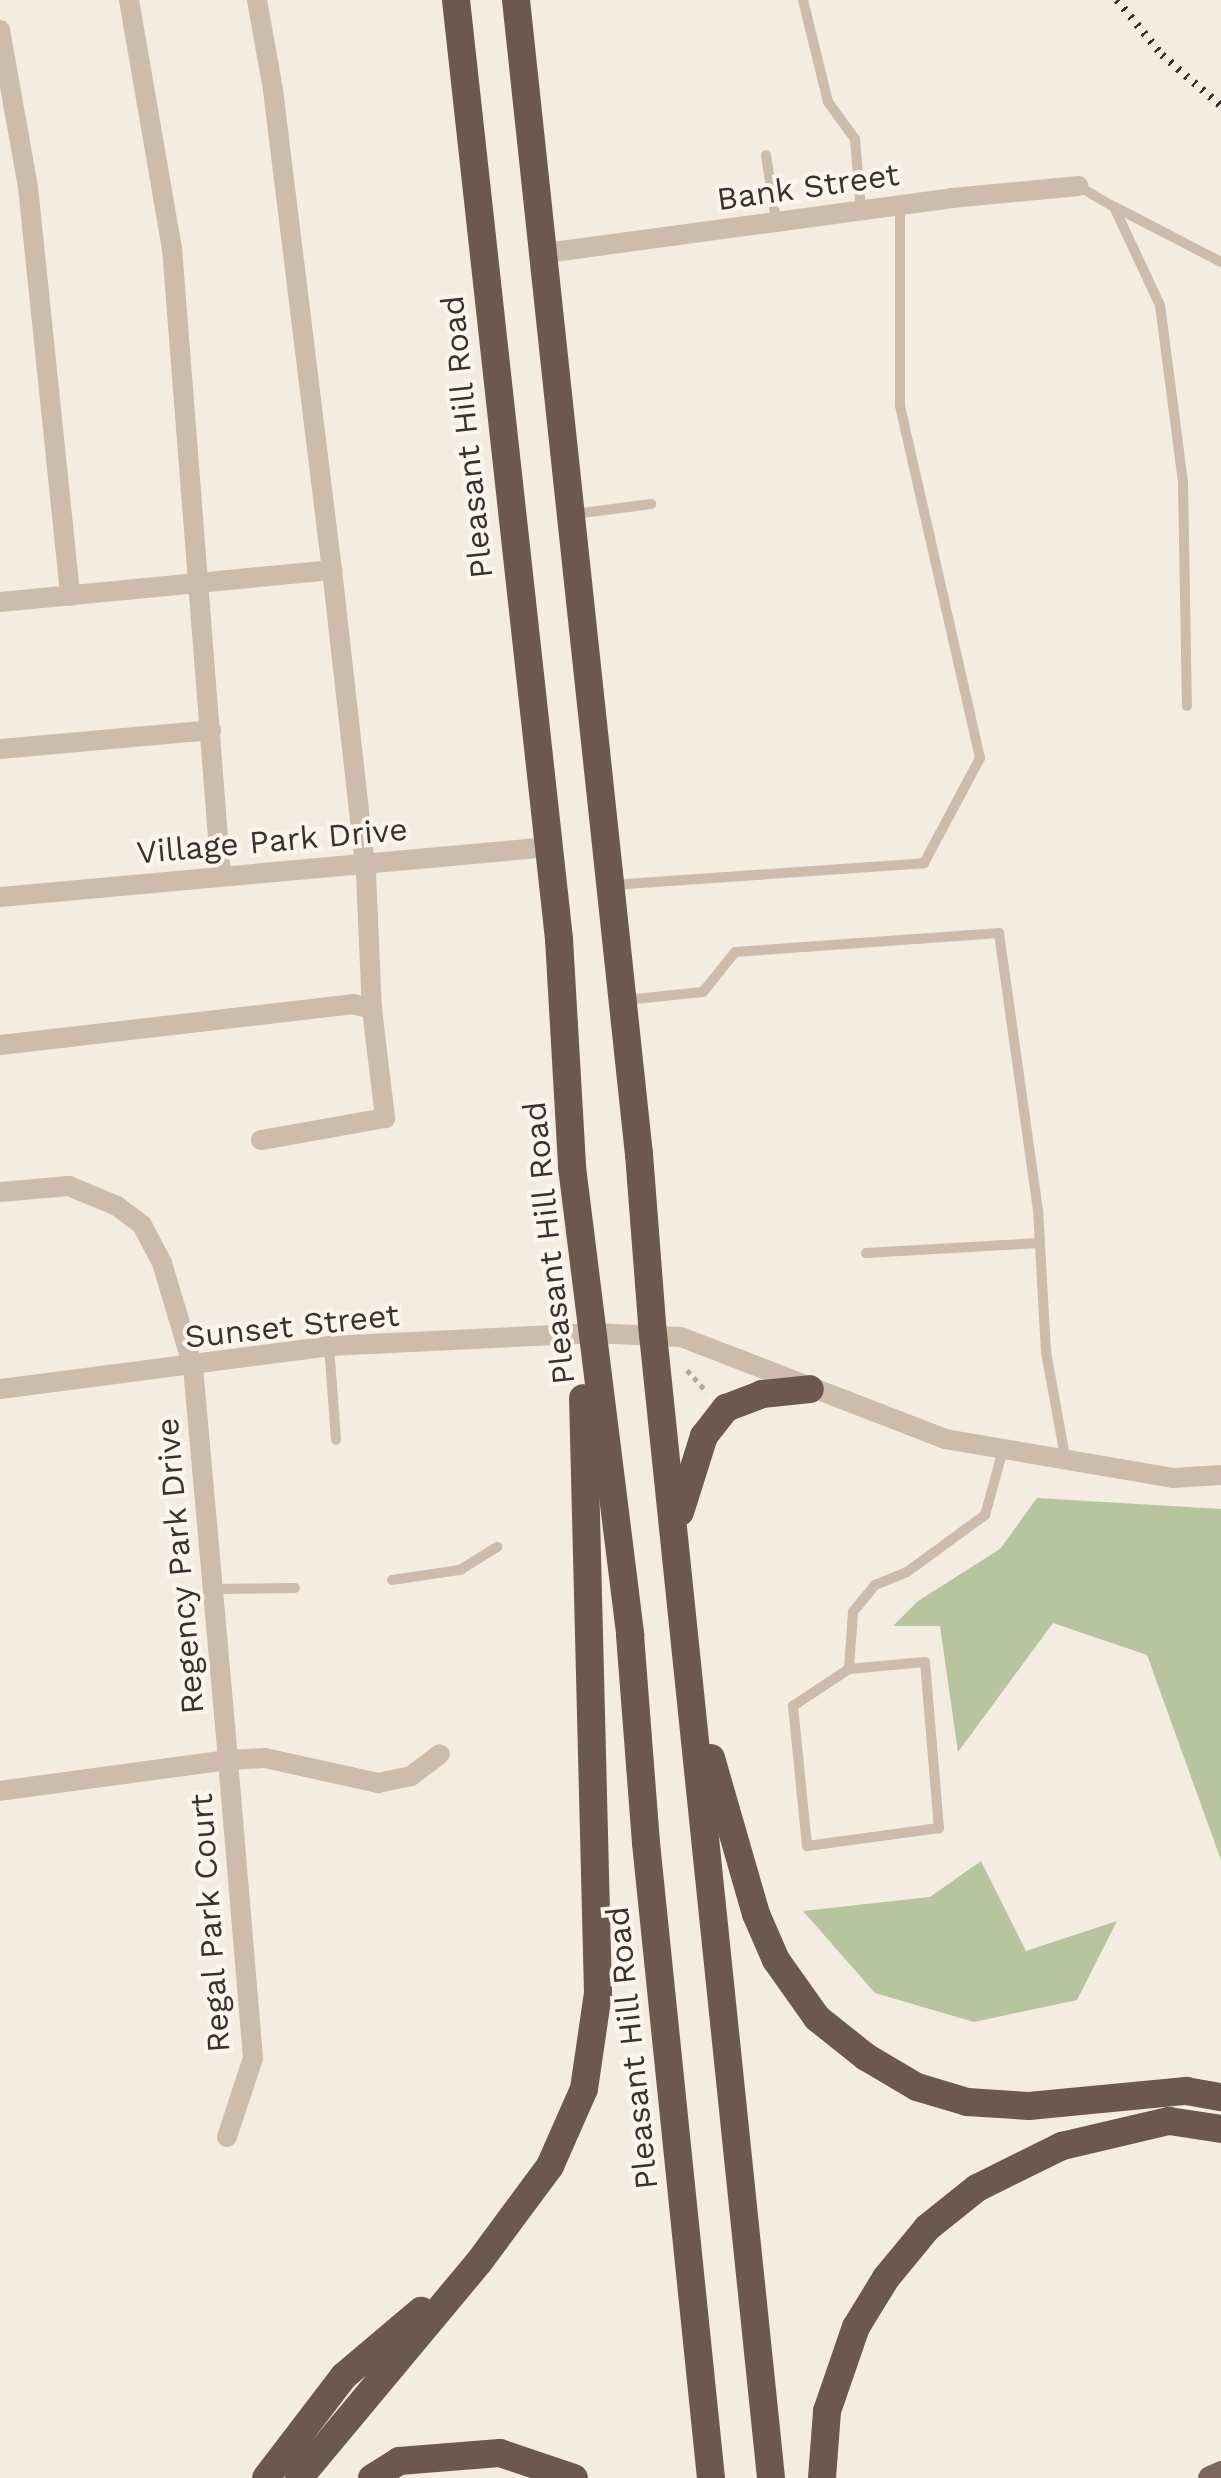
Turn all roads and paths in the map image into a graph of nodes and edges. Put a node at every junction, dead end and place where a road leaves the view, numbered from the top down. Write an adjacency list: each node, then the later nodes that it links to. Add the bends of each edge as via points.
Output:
1 (129, 0): 18 (street, via 172,248)
2 (258, 0): 17 (street)
3 (456, 0): 24 (highway, Pleasant Hill Road)
4 (516, 0): 13 (highway)
5 (803, 0): 11 (lane, via 828,102 855,138)
6 (0, 30): 19 (street, via 28,187)
7 (766, 155): 12 (lane)
8 (1078, 186): 9 (street, Bank Street); 10 (lane)
9 (900, 204): 11 (street, Bank Street); 27 (lane, via 900,406 980,758 924,864)
10 (1114, 206): 14 (lane); 21 (lane, via 1160,306 1183,481)
11 (861, 210): 12 (street, Bank Street)
12 (776, 221): 13 (street, Bank Street)
13 (546, 253): 16 (highway)
14 (1221, 262)
15 (651, 504): 16 (lane)
16 (573, 514): 27 (highway)
17 (332, 570): 18 (street); 25 (street)
18 (202, 585): 19 (street); 22 (street)
19 (70, 596): 20 (street)
20 (0, 602)
21 (1188, 706)
22 (212, 730): 23 (street); 26 (street)
23 (0, 749)
24 (549, 847): 25 (street, Village Park Drive); 36 (highway, Pleasant Hill Road, via 572,1167)
25 (364, 864): 26 (street, Village Park Drive); 30 (street)
26 (222, 876): 28 (street, Village Park Drive)
27 (611, 886): 29 (highway)
28 (0, 897)
29 (623, 1000): 34 (lane, via 703,992 735,952 999,933); 37 (highway)
30 (372, 1009): 31 (street, via 353,1004); 32 (street, via 385,1118)
31 (0, 1045)
32 (261, 1140)
33 (0, 1192): 39 (street, Regency Park Drive, via 69,1186 142,1225 162,1263)
34 (1040, 1243): 35 (lane); 44 (lane, via 1046,1352)
35 (866, 1253)
36 (592, 1333): 37 (street, Sunset Street); 38 (street, Sunset Street); 61 (highway, via 582,1381 598,1993 584,2089 550,2166); 67 (highway, Pleasant Hill Road, via 630,1635)
37 (653, 1337): 41 (street, Sunset Street, via 681,1338); 46 (highway)
38 (328, 1346): 39 (street, Sunset Street); 42 (lane)
39 (193, 1367): 40 (street, Sunset Street); 50 (street, Regency Park Drive)
40 (0, 1388)
41 (810, 1389): 43 (street, Sunset Street, via 945,1439); 46 (highway, via 762,1394 726,1408 704,1436 684,1486)
42 (336, 1440)
43 (1004, 1450): 44 (street, Sunset Street); 51 (lane, via 985,1515 907,1572 876,1585 853,1612)
44 (1066, 1462): 45 (street, Sunset Street, via 1173,1478)
45 (1221, 1475)
46 (675, 1538): 52 (highway)
47 (497, 1547): 48 (lane, via 460,1570)
48 (392, 1580)
49 (295, 1588): 50 (lane)
50 (212, 1589): 54 (street, Regency Park Drive)
51 (849, 1668): 51 (lane, via 793,1706 807,1846 939,1828 925,1662)
52 (692, 1693): 56 (highway, via 756,1914 776,1960 816,2018 866,2057 917,2086 967,2102 1029,2106 1186,2091); 68 (highway)
53 (440, 1754): 54 (street, Regency Park Drive, via 411,1776 378,1782 265,1758)
54 (228, 1760): 55 (street, Regency Park Drive); 58 (street, Regal Park Court, via 253,2058)
55 (0, 1792)
56 (1221, 2097)
57 (1221, 2129): 59 (highway, via 1169,2122)
58 (226, 2137)
59 (1062, 2146): 60 (highway, via 1180,2140); 69 (highway, via 977,2188 928,2228 886,2278 856,2327 826,2411)
60 (1221, 2146)
61 (479, 2262): 63 (highway, via 344,2376); 64 (highway)
62 (1221, 2473): 70 (main road)
63 (266, 2478)
64 (299, 2478)
65 (372, 2478): 66 (highway, via 399,2461 500,2453)
66 (574, 2478)
67 (711, 2478)
68 (771, 2478)
69 (822, 2478)
70 (1210, 2478)

